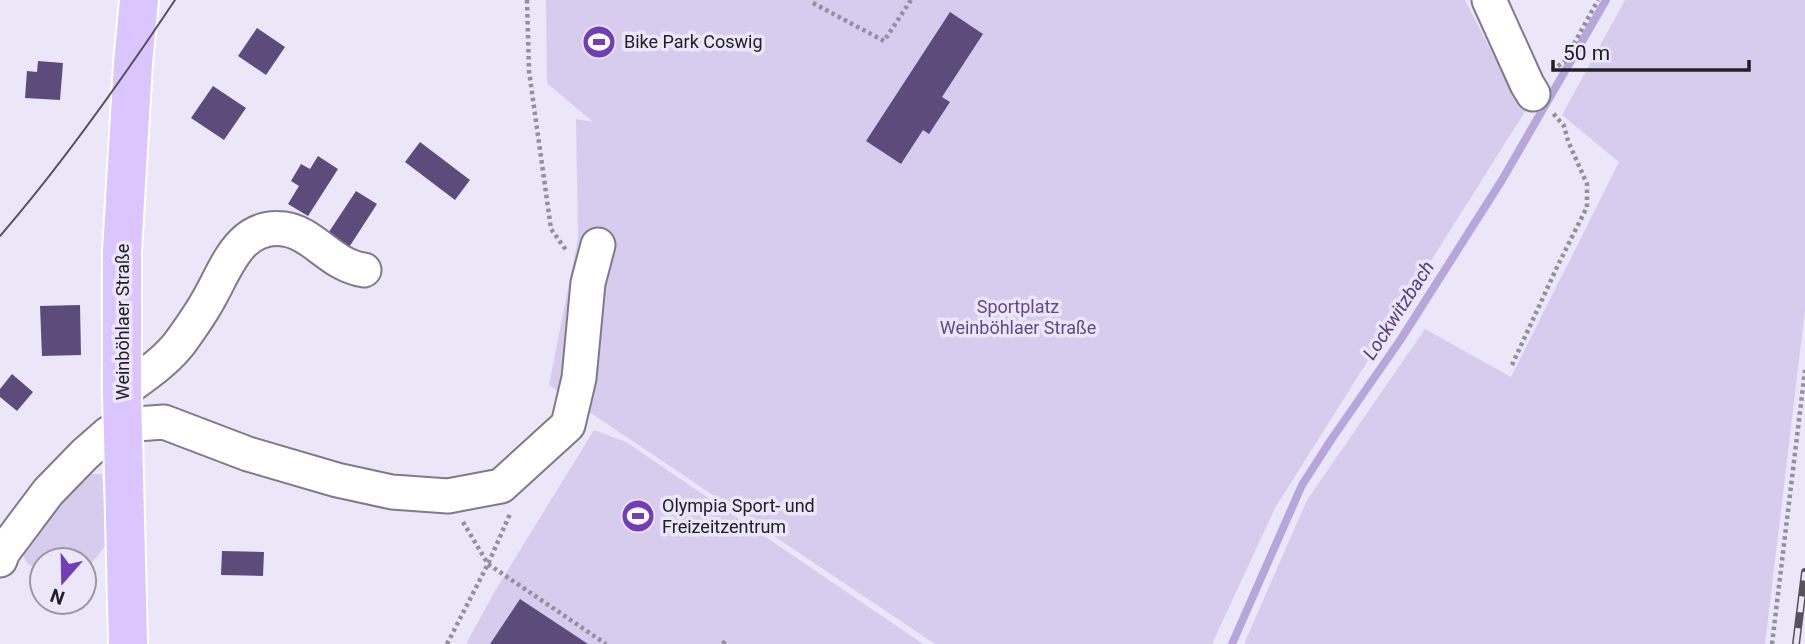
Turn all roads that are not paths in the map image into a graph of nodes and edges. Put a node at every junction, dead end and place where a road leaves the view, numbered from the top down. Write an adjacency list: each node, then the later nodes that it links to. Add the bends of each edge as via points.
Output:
1 (139, 0): 6 (main road, Weinböhlaer Straße, via 122,252)
2 (1489, 0): 3 (street)
3 (1530, 89)
4 (598, 245): 6 (street, via 588,283 579,378 568,425 501,486 448,496 393,492 248,454)
5 (364, 270): 6 (street, via 339,262 295,232 283,229 246,238 179,343)
6 (122, 409): 7 (street, via 101,440 48,492); 9 (main road, Weinböhlaer Straße)
7 (10, 521): 8 (street)
8 (0, 560)
9 (128, 644)

